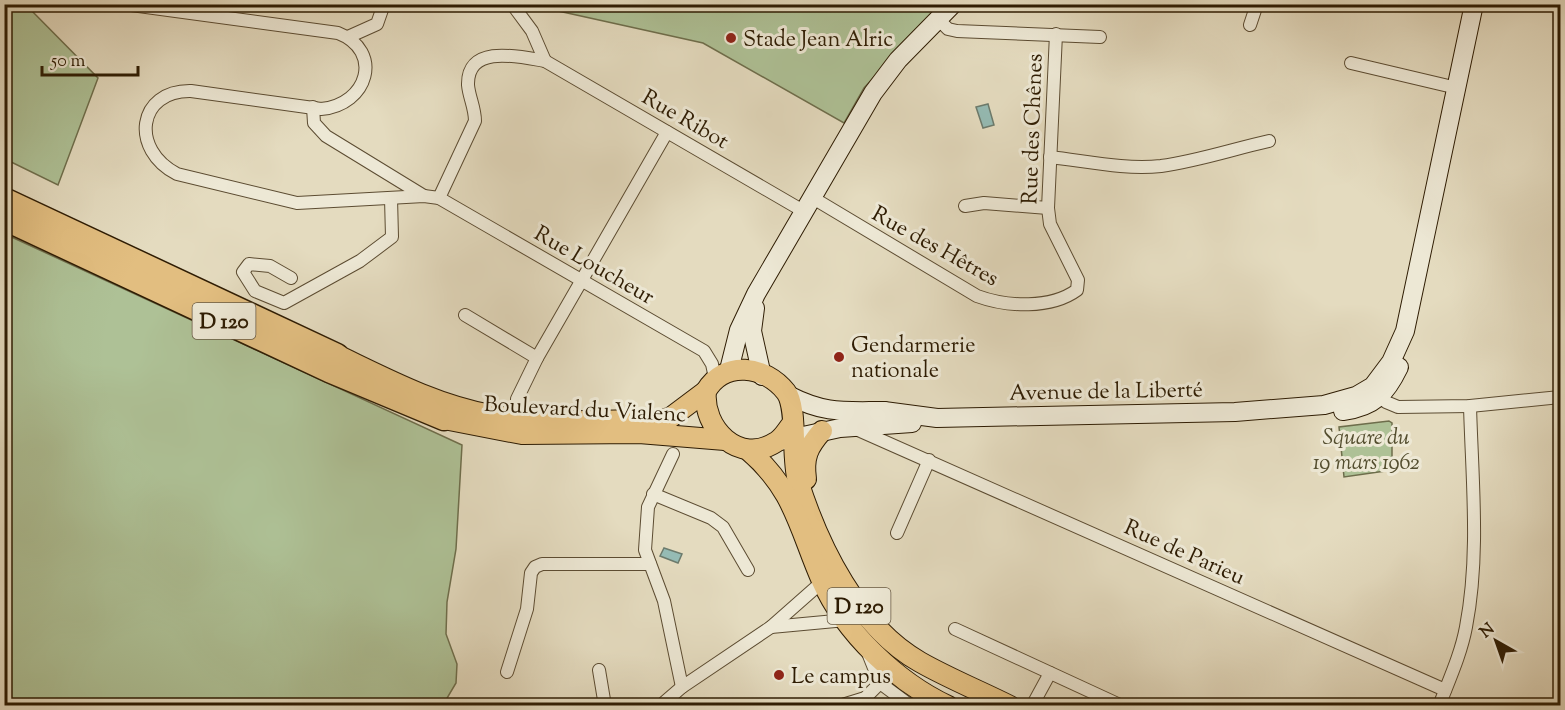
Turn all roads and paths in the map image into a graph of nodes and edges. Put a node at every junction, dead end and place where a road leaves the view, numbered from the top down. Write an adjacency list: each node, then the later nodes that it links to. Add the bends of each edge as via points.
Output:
1 (124, 4): 10 (street)
2 (384, 4): 10 (street, via 376,24)
3 (512, 4): 12 (street, via 532,31)
4 (953, 4): 7 (street)
5 (1257, 4): 8 (street)
6 (1474, 4): 14 (street)
7 (939, 20): 9 (street, via 957,32); 23 (street, via 885,75)
8 (1250, 25)
9 (1056, 34): 11 (street); 18 (street, Rue des Chênes)
10 (348, 37): 15 (street, via 363,57 365,68 360,88 345,104 327,109)
11 (1100, 37)
12 (545, 61): 16 (street, Rue Ribot); 21 (street, via 497,54 487,56 472,69 468,86 475,122)
13 (1351, 63): 14 (street)
14 (1457, 88): 36 (street, via 1405,331)
15 (314, 107): 19 (street, via 314,123 326,136); 20 (street, via 181,91 153,107 146,140 157,161 177,174 280,200 315,203)
16 (668, 132): 23 (street, Rue Ribot); 28 (street)
17 (1269, 141): 18 (street, via 1160,166)
18 (1050, 157): 25 (street, Rue des Chênes)
19 (424, 196): 20 (street); 21 (street)
20 (391, 198): 27 (street, via 392,237 360,261 293,299 284,303 255,291 243,272 249,264 270,266)
21 (439, 198): 28 (street, Rue Loucheur)
22 (4, 199): 32 (highway, D 120)
23 (809, 205): 29 (street, Rue des Hêtres, via 996,303 1066,298); 30 (street)
24 (965, 206): 25 (street, via 984,203)
25 (1048, 208): 29 (street, Rue des Chênes, via 1050,224 1078,280)
26 (4, 219): 45 (highway, D 120, via 329,371)
27 (291, 278)
28 (583, 281): 33 (street); 35 (street, Rue Loucheur, via 704,351)
29 (1077, 290)
30 (756, 294): 34 (street, via 752,331); 35 (street)
31 (465, 315): 33 (street)
32 (337, 355): 43 (main road, D 120, via 434,400)
33 (537, 358): 43 (street, via 517,399)
34 (762, 376): 35 (main road, via 748,369); 37 (main road)
35 (717, 380): 43 (main road, D 120, via 670,418); 49 (main road, via 705,401 710,423)
36 (1377, 391): 40 (street, Avenue de la Liberté); 41 (street, Avenue de la Liberté, via 1342,401); 42 (street, Avenue de la Liberté, via 1355,410)
37 (788, 395): 44 (street, Avenue de la Liberté, via 830,411); 48 (main road, via 792,413)
38 (1560, 397): 39 (street, Avenue de la Liberté)
39 (1470, 406): 40 (street, Avenue de la Liberté); 69 (street, via 1474,504 1469,607)
40 (1398, 407): 42 (street, Avenue de la Liberté)
41 (1275, 410): 42 (street, Avenue de la Liberté, via 1293,414); 44 (street, Avenue de la Liberté, via 937,418 928,422)
42 (1337, 412)
43 (519, 418)
44 (889, 418): 46 (street, Avenue de la Liberté); 51 (street)
45 (444, 419): 49 (main road, Boulevard du Vialenc / D 120, via 522,434 639,433)
46 (850, 426): 47 (street, Avenue de la Liberté); 51 (street, Rue de Parieu)
47 (822, 430): 48 (street, Avenue de la Liberté); 55 (main road, via 804,460)
48 (787, 435): 50 (main road); 55 (main road, D 120)
49 (725, 440): 50 (main road)
50 (748, 450): 59 (main road, D 120, via 778,479 804,532)
51 (908, 450): 53 (street, Rue de Parieu)
52 (673, 453): 54 (street)
53 (929, 460): 56 (street); 69 (street, Rue de Parieu)
54 (653, 494): 57 (street, via 645,527 645,550); 58 (street, via 711,518 723,527)
55 (809, 508): 75 (main road, D 120, via 848,593 879,631 919,662)
56 (897, 533)
57 (650, 564): 65 (street, via 535,567); 68 (street, via 664,601)
58 (748, 570)
59 (822, 582): 60 (main road, D 120); 61 (street)
60 (846, 620): 61 (street); 63 (main road, D 120)
61 (771, 627): 68 (street)
62 (955, 629): 66 (street)
63 (863, 641): 67 (street); 74 (main road, D 120, via 904,678)
64 (599, 670): 70 (street)
65 (507, 672)
66 (1050, 673): 76 (street); 77 (street)
67 (880, 683): 72 (street, via 865,698); 73 (street)
68 (682, 687): 71 (street)
69 (1445, 690): 78 (street)
70 (605, 705)
71 (660, 705)
72 (839, 705)
73 (911, 705)
74 (948, 705)
75 (1010, 705)
76 (1032, 705)
77 (1122, 705)
78 (1439, 705)

